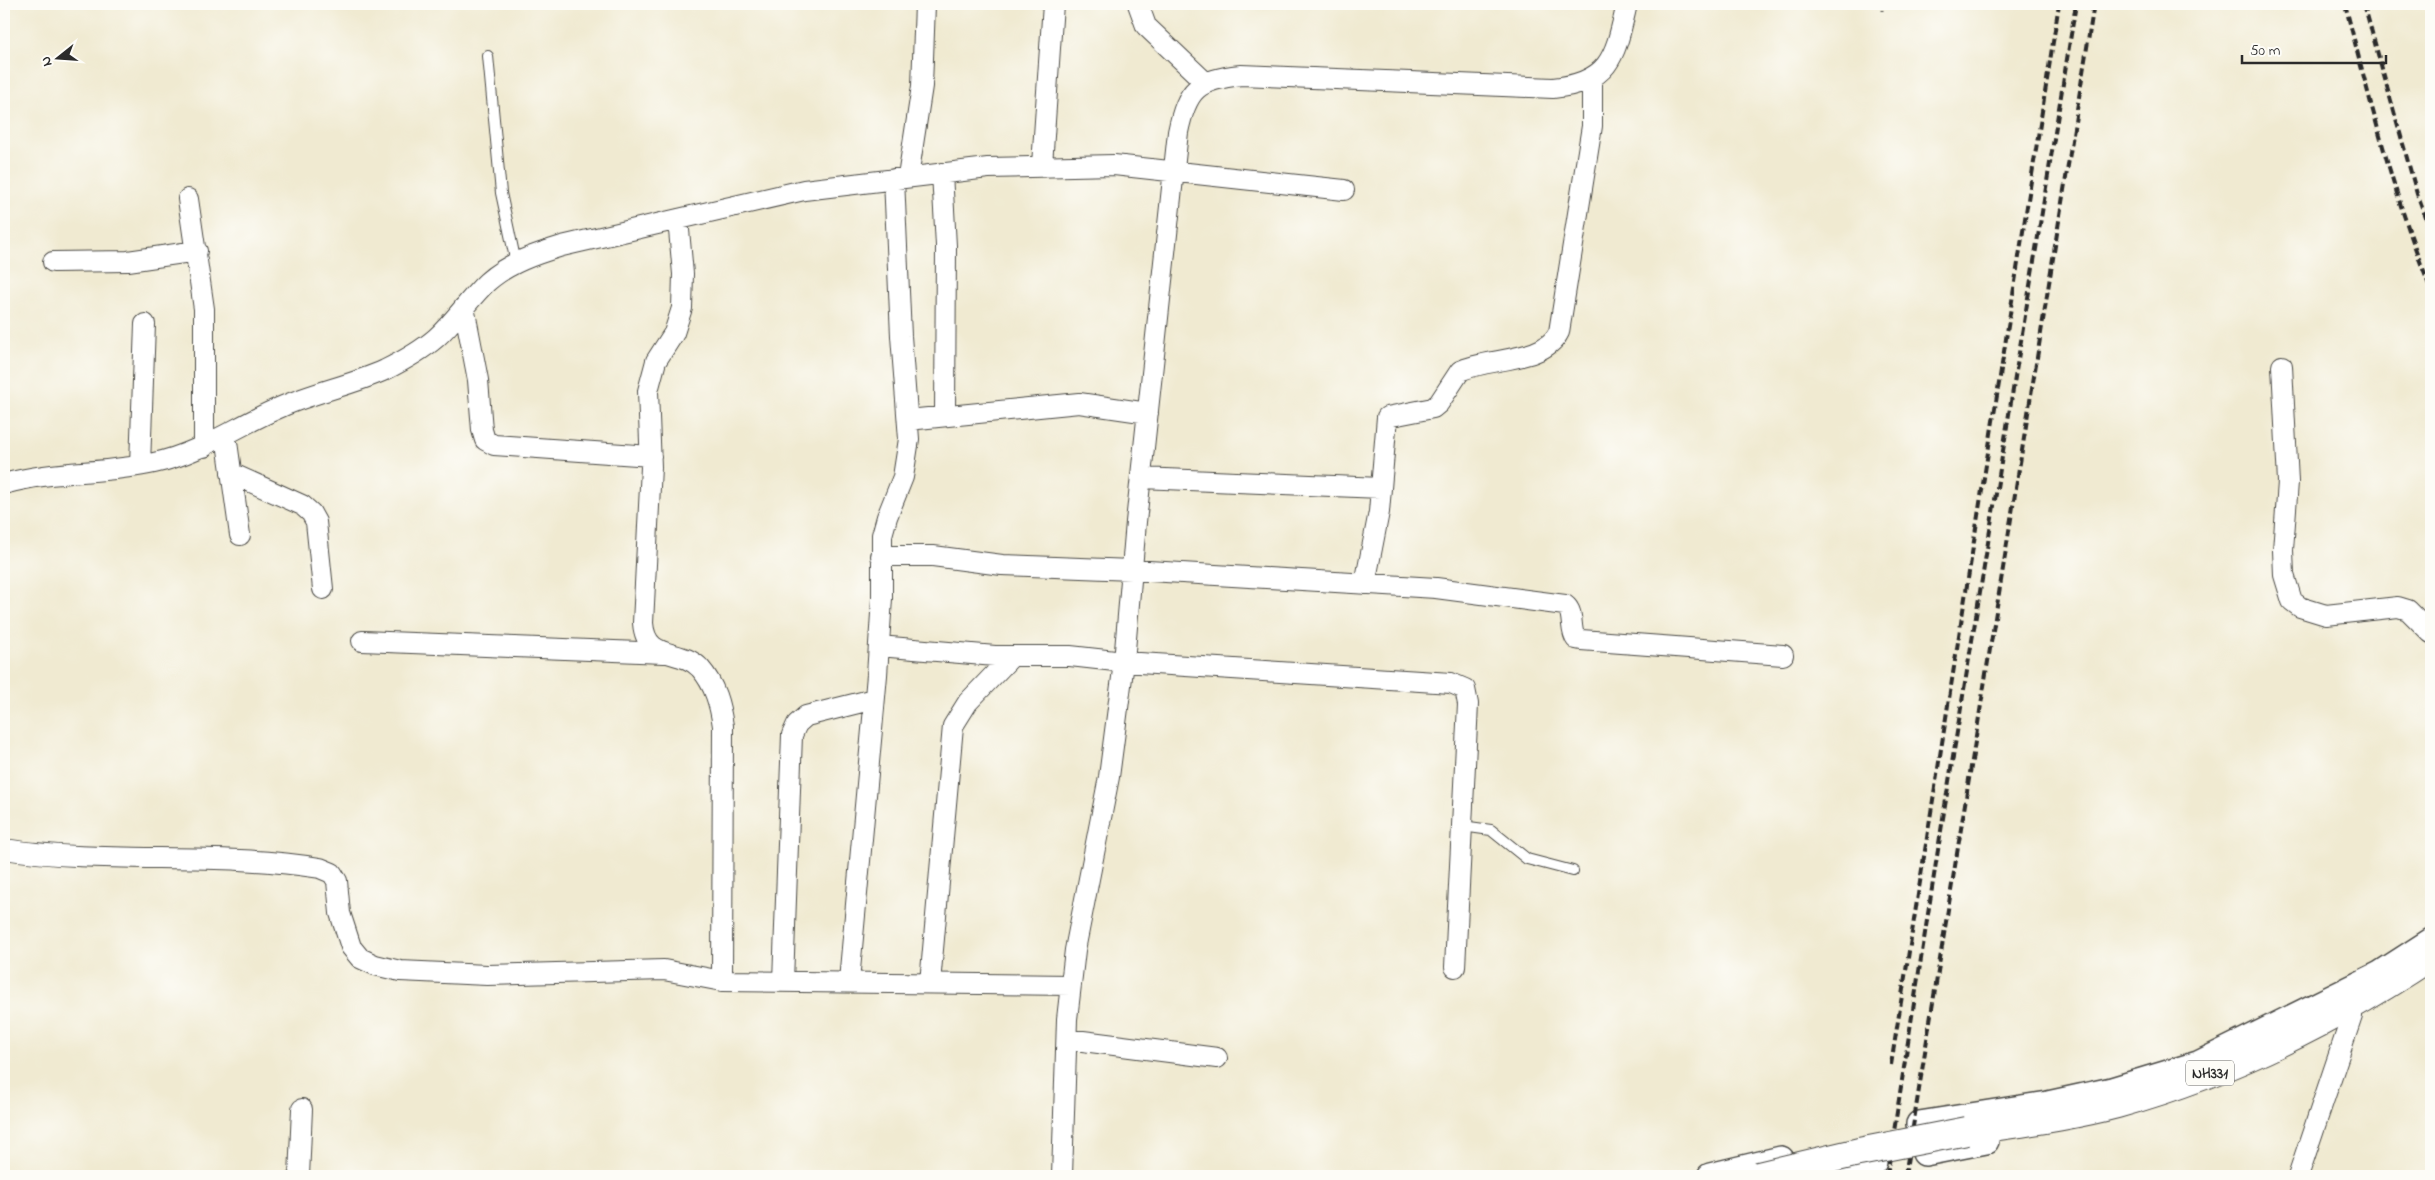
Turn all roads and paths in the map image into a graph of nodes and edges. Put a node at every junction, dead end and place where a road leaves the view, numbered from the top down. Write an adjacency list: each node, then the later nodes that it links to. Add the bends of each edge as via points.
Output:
1 (926, 4): 13 (street, via 922,86)
2 (1053, 4): 10 (street)
3 (1138, 4): 9 (street, via 1146,26)
4 (1627, 4): 8 (street, via 1609,63)
5 (1882, 4): 6 (path)
6 (1882, 11)
7 (488, 56): 19 (lane, via 501,192)
8 (1592, 79): 9 (street, via 1575,86 1553,88 1241,75); 33 (street, via 1592,126 1562,322 1555,340 1536,352 1464,369 1456,375 1433,408 1387,418)
9 (1205, 82): 11 (street, via 1188,97 1183,109)
10 (1042, 165): 11 (street, via 1114,165); 12 (street)
11 (1175, 172): 14 (street); 23 (street)
12 (942, 173): 13 (street); 24 (street, via 946,246)
13 (901, 178): 16 (street, via 804,190); 25 (street, via 900,336)
14 (1344, 190)
15 (188, 199): 17 (street)
16 (678, 219): 19 (street, via 562,246); 28 (street, via 683,274 682,308 674,333 650,377)
17 (197, 252): 18 (street, via 128,261); 27 (street, via 204,309)
18 (54, 262)
19 (516, 263): 20 (street, via 487,282)
20 (464, 307): 26 (street, via 437,337 403,361 358,381 283,406); 28 (street, via 485,440 494,445)
21 (145, 324): 29 (street)
22 (2282, 366): 39 (street, via 2288,482 2284,575 2292,601 2300,607 2326,615 2398,607 2408,610)
23 (1148, 413): 24 (street, via 1079,403 1013,411); 31 (street)
24 (945, 414): 25 (street)
25 (908, 420): 35 (street, via 907,458 882,535)
26 (226, 435): 27 (street); 30 (street)
27 (204, 446): 29 (street, via 181,456)
28 (651, 456): 42 (street, via 642,604 644,635 650,645)
29 (140, 465): 32 (street)
30 (231, 473): 34 (street); 38 (street, via 302,505 311,513 316,522)
31 (1141, 478): 33 (street); 36 (street)
32 (4, 484)
33 (1381, 488): 37 (street)
34 (240, 535)
35 (881, 556): 36 (street, via 933,556 1002,565); 41 (street)
36 (1132, 570): 37 (street); 45 (street)
37 (1365, 584): 43 (street, via 1436,588 1565,605 1570,610 1573,634 1581,640)
38 (323, 589)
39 (2431, 633)
40 (362, 641): 42 (street)
41 (879, 646): 44 (street); 46 (street)
42 (666, 653): 54 (street, via 699,668 715,690 723,726)
43 (1783, 655)
44 (1011, 657): 45 (street, via 1070,656); 57 (street, via 968,702 953,726)
45 (1124, 662): 47 (street, via 1461,686 1466,690 1468,704); 58 (street, via 1109,777)
46 (874, 699): 55 (street, via 806,716 792,735); 56 (street)
47 (1462, 826): 49 (lane, via 1491,830 1527,859); 52 (street)
48 (4, 849): 54 (street, via 62,857 200,858 320,868 332,873 337,881 340,914 351,947 360,958 400,971 487,975 664,970)
49 (1573, 872)
50 (2431, 940): 63 (street, via 2380,974 2198,1064 2112,1090 2048,1104 1919,1124)
51 (2431, 956): 68 (highway, NH331, bridge, via 2302,1032 2202,1077 2116,1104 1859,1152)
52 (1455, 967)
53 (2431, 968): 59 (street)
54 (722, 981): 55 (street)
55 (783, 981): 56 (street)
56 (849, 981): 57 (street)
57 (930, 983): 58 (street)
58 (1071, 985): 60 (street)
59 (2352, 1016): 63 (street, via 2305,1042 2206,1087 2119,1112); 70 (street)
60 (1067, 1038): 61 (street); 66 (street)
61 (1217, 1058)
62 (302, 1109): 65 (street)
63 (1925, 1153): 64 (street)
64 (1883, 1160): 67 (street, via 1880,1137); 69 (street)
65 (299, 1176)
66 (1062, 1176)
67 (1710, 1176)
68 (1758, 1176)
69 (1821, 1176)
70 (2298, 1176)

